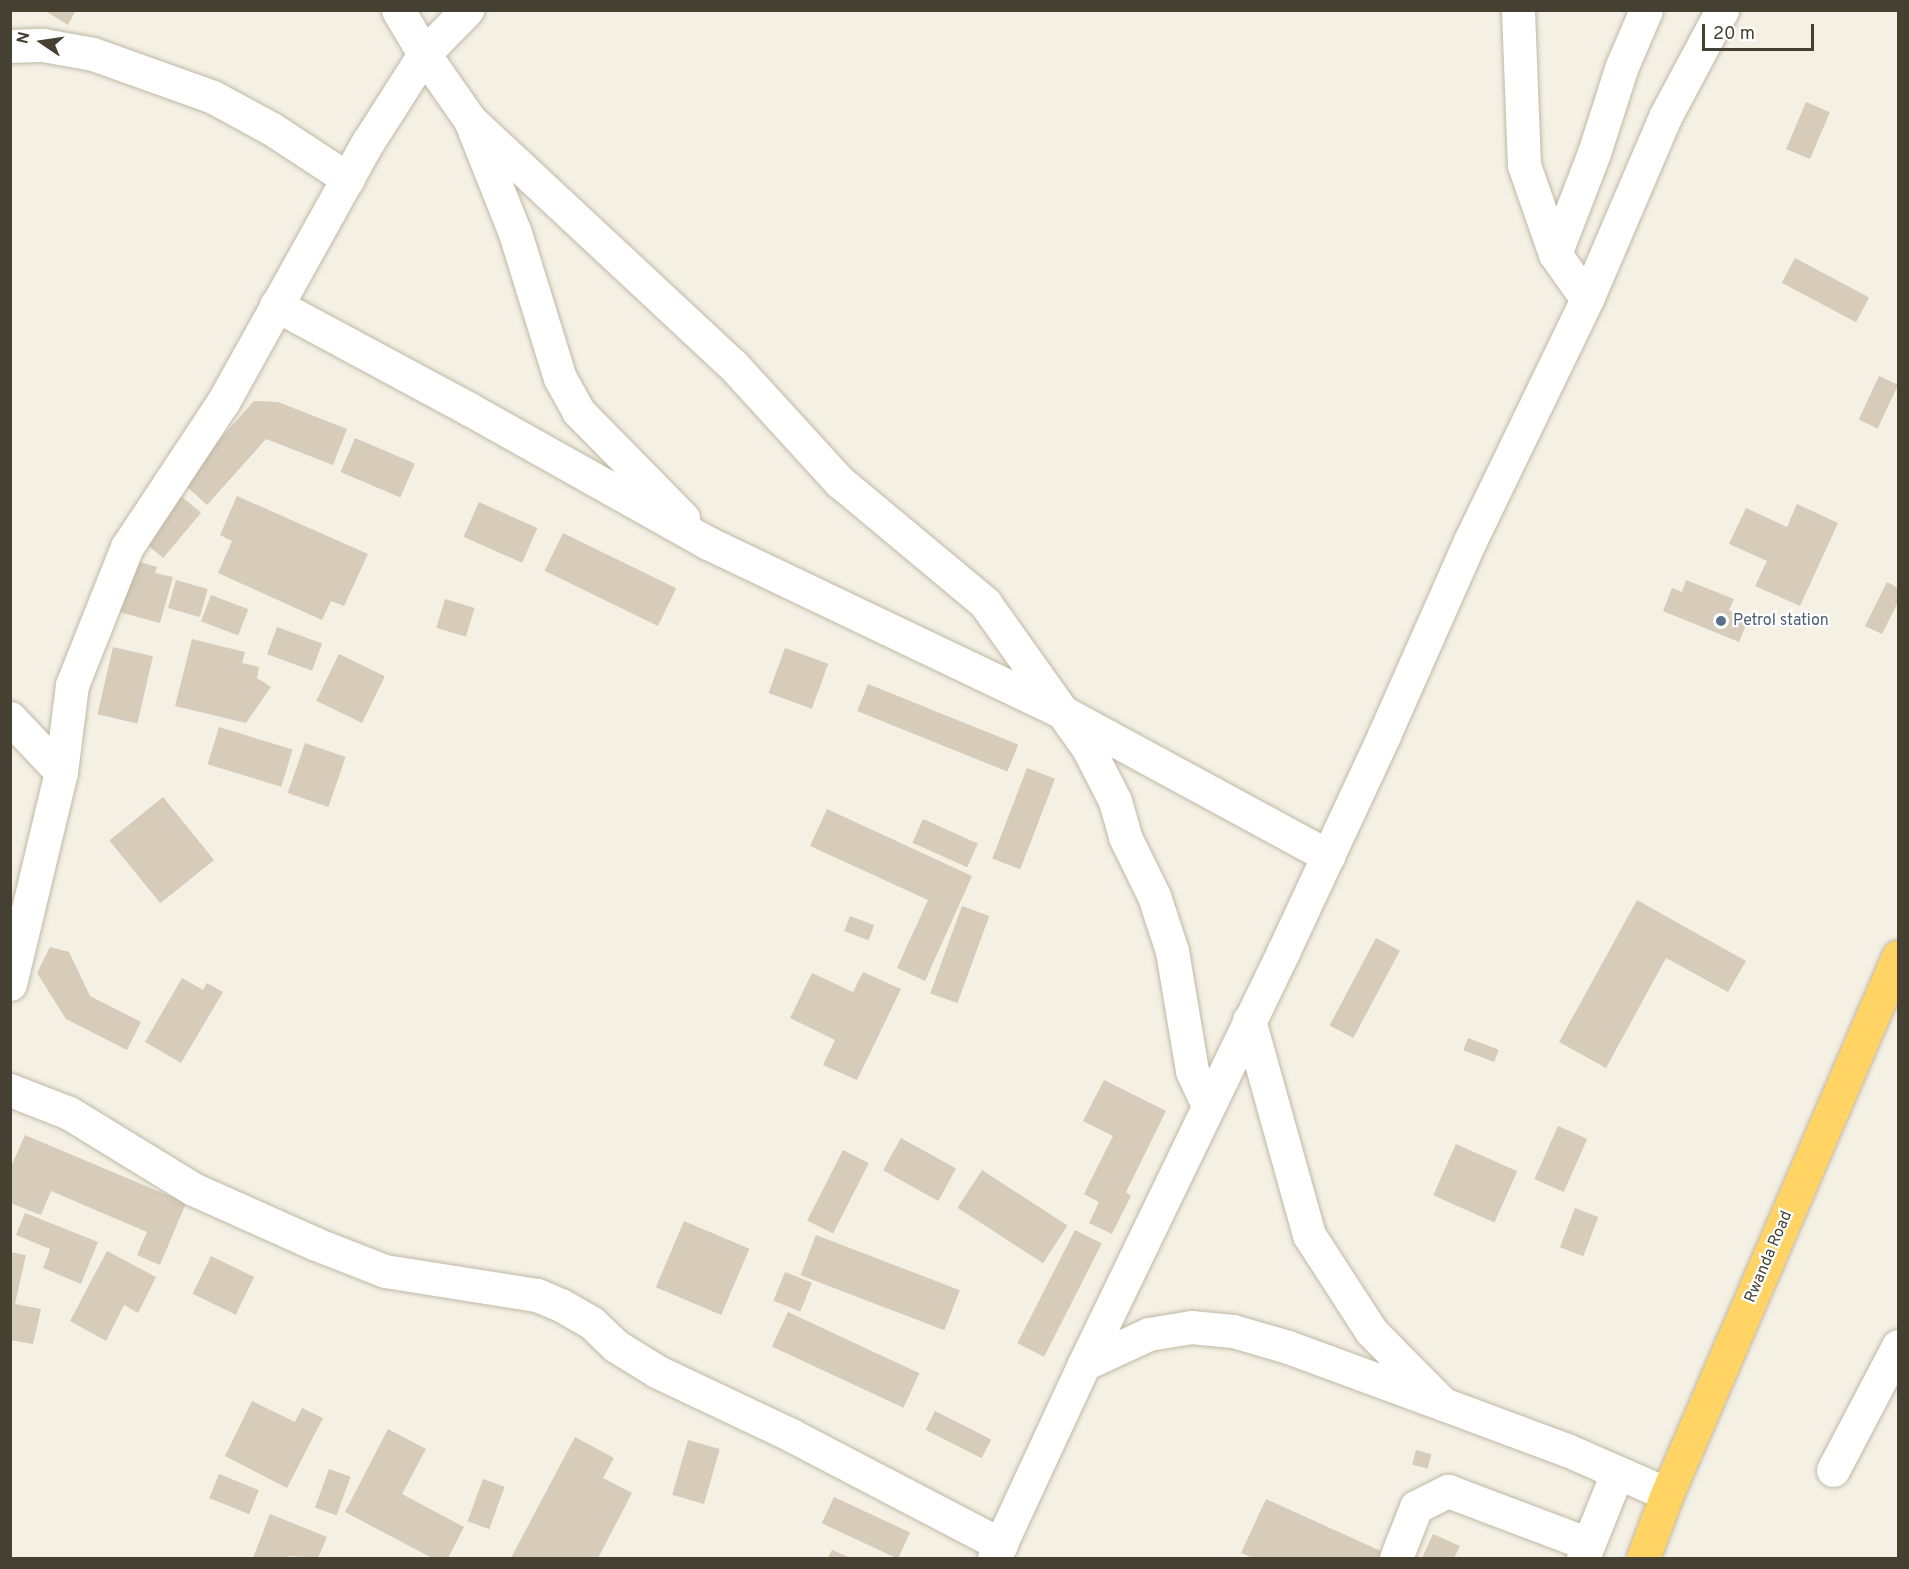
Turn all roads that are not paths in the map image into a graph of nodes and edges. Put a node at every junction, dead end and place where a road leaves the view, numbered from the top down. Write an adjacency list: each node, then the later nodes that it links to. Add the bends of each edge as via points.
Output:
1 (398, 10): 7 (street)
2 (467, 10): 7 (street)
3 (1518, 10): 10 (street, via 1524,165)
4 (1646, 10): 10 (street, via 1622,66)
5 (1722, 10): 11 (street, via 1666,115)
6 (10, 46): 9 (street, via 44,45 93,54 213,97 273,129)
7 (424, 54): 8 (street); 9 (street)
8 (470, 120): 13 (street, via 514,233 546,341 578,411); 14 (street, via 733,365 840,482 985,603)
9 (348, 179): 12 (street)
10 (1556, 254): 11 (street)
11 (1587, 298): 17 (street, via 1470,541)
12 (276, 305): 13 (street); 16 (street, via 223,402 127,547 72,685)
13 (708, 543): 14 (street)
14 (1063, 712): 17 (street); 22 (street, via 1088,748 1115,801 1125,837 1154,896 1172,951 1192,1071)
15 (10, 718): 16 (street)
16 (61, 772): 19 (street)
17 (1328, 856): 20 (street)
18 (1899, 957): 28 (highway, Rwanda Road)
19 (10, 984)
20 (1249, 1020): 22 (street); 25 (street, via 1309,1235 1371,1331)
21 (10, 1090): 30 (street, via 69,1113 193,1189 385,1271 537,1295 561,1305 658,1372 791,1435)
22 (1208, 1105): 24 (street)
23 (1899, 1346): 26 (street)
24 (1084, 1364): 25 (street, via 1149,1334 1191,1327 1233,1331); 30 (street)
25 (1443, 1404): 27 (street)
26 (1833, 1470)
27 (1617, 1473): 28 (street); 29 (street)
28 (1667, 1494): 32 (highway, Rwanda Road)
29 (1585, 1551): 31 (street, via 1448,1491 1416,1506)
30 (998, 1552)
31 (1396, 1558)
32 (1642, 1558)

